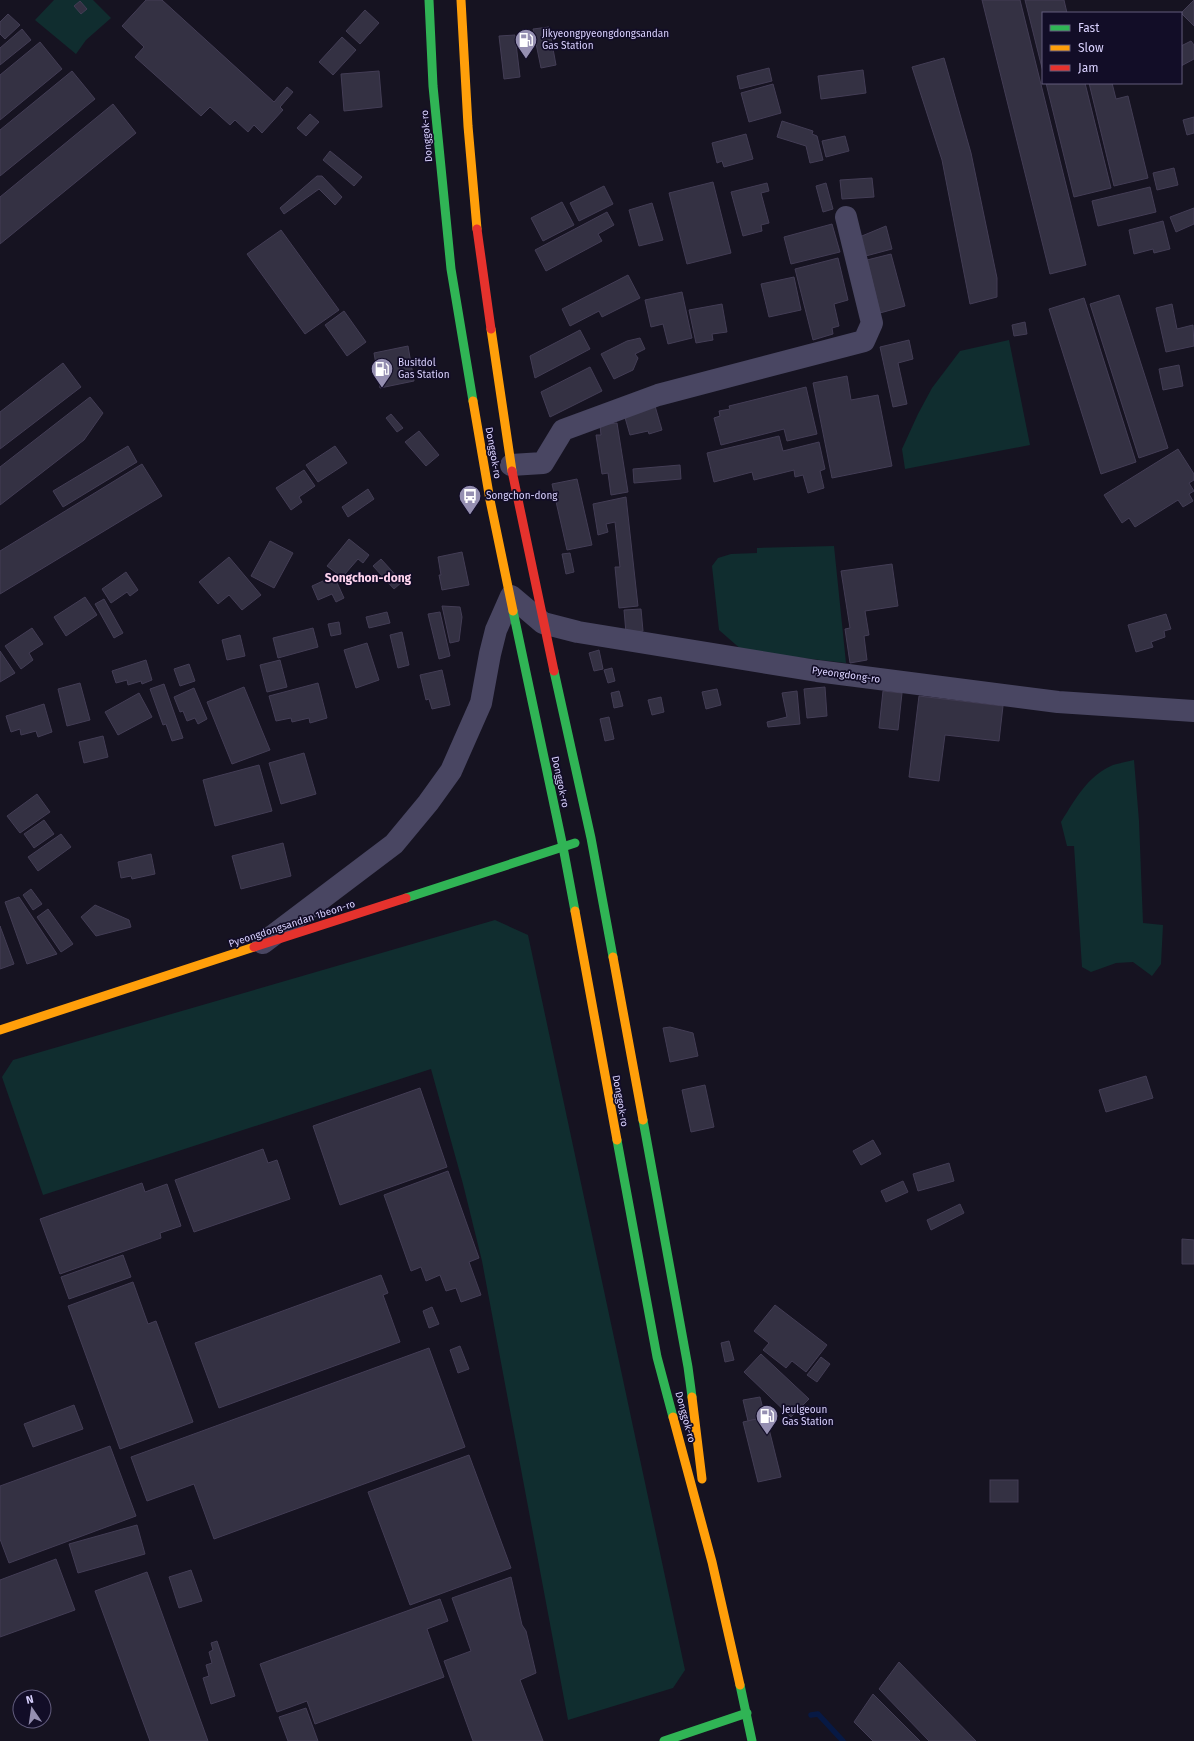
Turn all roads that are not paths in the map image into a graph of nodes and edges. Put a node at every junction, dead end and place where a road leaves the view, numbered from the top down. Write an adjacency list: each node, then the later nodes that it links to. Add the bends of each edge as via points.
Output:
1 (429, 0): 5 (main road, Donggok-ro, via 433,86 450,269 490,500)
2 (461, 0): 4 (main road, Donggok-ro, via 468,126 480,257)
3 (846, 217): 4 (street, via 872,324 864,341 658,395 563,430 543,463)
4 (511, 465): 6 (main road, Donggok-ro)
5 (511, 596): 6 (street, Pyeongdong-ro); 9 (main road, Donggok-ro); 10 (street, via 496,630 481,703 451,771 428,803 394,844)
6 (543, 622): 7 (street, Pyeongdong-ro, via 578,632 817,671 1058,702); 8 (main road, Donggok-ro)
7 (1194, 711)
8 (591, 838): 9 (main road, Pyeongdongsandan 1beon-ro); 12 (main road, Donggok-ro, via 688,1367)
9 (562, 847): 10 (main road, Pyeongdongsandan 1beon-ro); 12 (main road, Donggok-ro, via 657,1357)
10 (257, 948): 11 (main road, Pyeongdongsandan 1beon-ro)
11 (0, 1030)
12 (712, 1562): 13 (main road, Donggok-ro)
13 (747, 1713): 14 (main road); 15 (main road, Donggok-ro)
14 (664, 1741)
15 (752, 1741)

